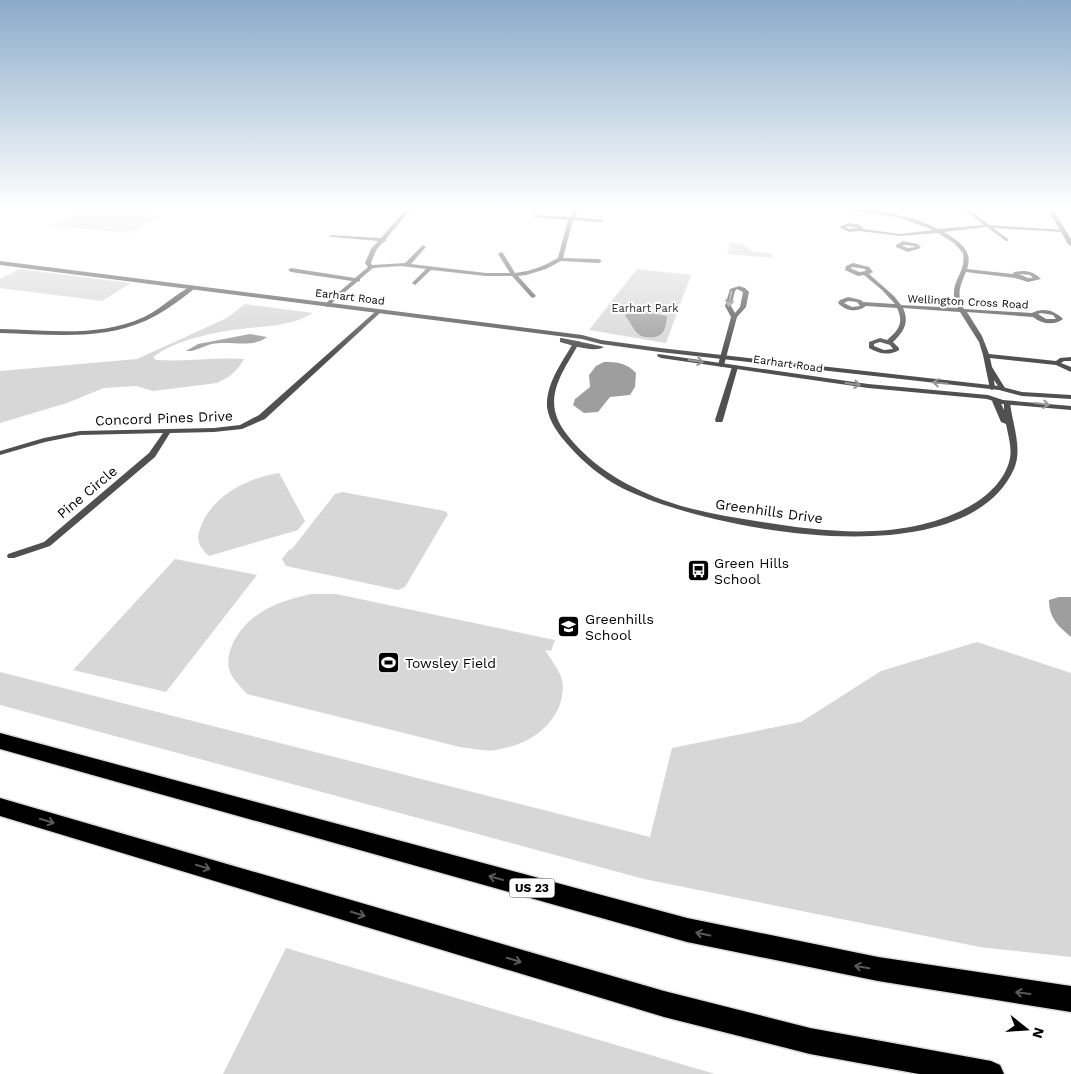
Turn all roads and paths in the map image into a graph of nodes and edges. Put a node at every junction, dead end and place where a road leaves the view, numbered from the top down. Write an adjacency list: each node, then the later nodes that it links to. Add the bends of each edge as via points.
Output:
1 (369, 258): 9 (street)
2 (412, 258): 8 (street)
3 (504, 258): 14 (street)
4 (965, 258): 12 (street)
5 (560, 259): 6 (street); 14 (street, via 543,269)
6 (599, 261)
7 (0, 263): 18 (street, Earhart Road)
8 (406, 265): 9 (street); 10 (street)
9 (370, 267): 16 (street)
10 (429, 268): 14 (street); 17 (street)
11 (291, 270): 16 (street)
12 (964, 270): 15 (street); 23 (street, Greenhills Drive, via 956,287 957,300)
13 (866, 274): 22 (street, Wellington Cross Road, via 894,298)
14 (514, 275): 19 (street)
15 (1016, 276)
16 (358, 280): 21 (street)
17 (415, 283)
18 (192, 288): 21 (street, Earhart Road); 27 (street, via 143,320 108,330 71,334)
19 (533, 296)
20 (863, 304): 22 (street, Wellington Cross Road)
21 (327, 305): 24 (street, Earhart Road)
22 (900, 308): 23 (street, Wellington Cross Road); 29 (street, Wellington Cross Road, via 904,326 900,335)
23 (963, 310): 25 (street, Wellington Cross Road); 31 (street, Greenhills Drive)
24 (378, 312): 28 (street, Earhart Road, via 518,330); 46 (street, Concord Pines Drive, via 262,417 242,427)
25 (1034, 315)
26 (734, 317): 26 (street, one-way to 26, via 743,307 746,292 742,288 732,290 728,306); 33 (street)
27 (0, 331)
28 (575, 341): 30 (street, Earhart Road); 35 (street, Greenhills Drive)
29 (889, 342)
30 (587, 344): 33 (street, Earhart Road); 35 (street, Greenhills Drive)
31 (987, 356): 34 (street); 36 (street, Greenhills Drive)
32 (1071, 359): 34 (street)
33 (722, 361): 37 (street, Earhart Road); 41 (street, Earhart Road, one-way to 33, via 883,377)
34 (1057, 363): 38 (street)
35 (564, 365): 47 (street, Greenhills Drive, via 552,391 551,407 555,420 561,433 583,458 608,477 692,513 793,531 839,534 893,532 950,519 974,508 997,490 1010,468 1014,454)
36 (988, 365): 39 (street); 41 (street, Greenhills Drive)
37 (735, 367): 41 (street, Earhart Road, one-way to 41, via 868,386); 45 (street)
38 (1071, 370)
39 (1002, 388): 40 (street, Earhart Road); 41 (street, Earhart Road)
40 (1013, 392): 42 (street, Earhart Road); 43 (street, via 1017,397)
41 (991, 393): 43 (street, Earhart Road); 47 (street, Greenhills Drive)
42 (1071, 397)
43 (1009, 402): 44 (street, Earhart Road, one-way to 44); 47 (street, Greenhills Drive)
44 (1071, 408)
45 (719, 420)
46 (168, 431): 48 (street, Concord Pines Drive, via 80,433); 49 (street, Pine Circle, via 152,456 47,544)
47 (1010, 431)
48 (0, 453)
49 (11, 556)
50 (0, 741): 52 (highway, US 23, one-way to 50, via 977,987 802,956 687,930)
51 (0, 807): 53 (highway, one-way to 53, via 664,1004 810,1041)
52 (1071, 999)
53 (991, 1074)

